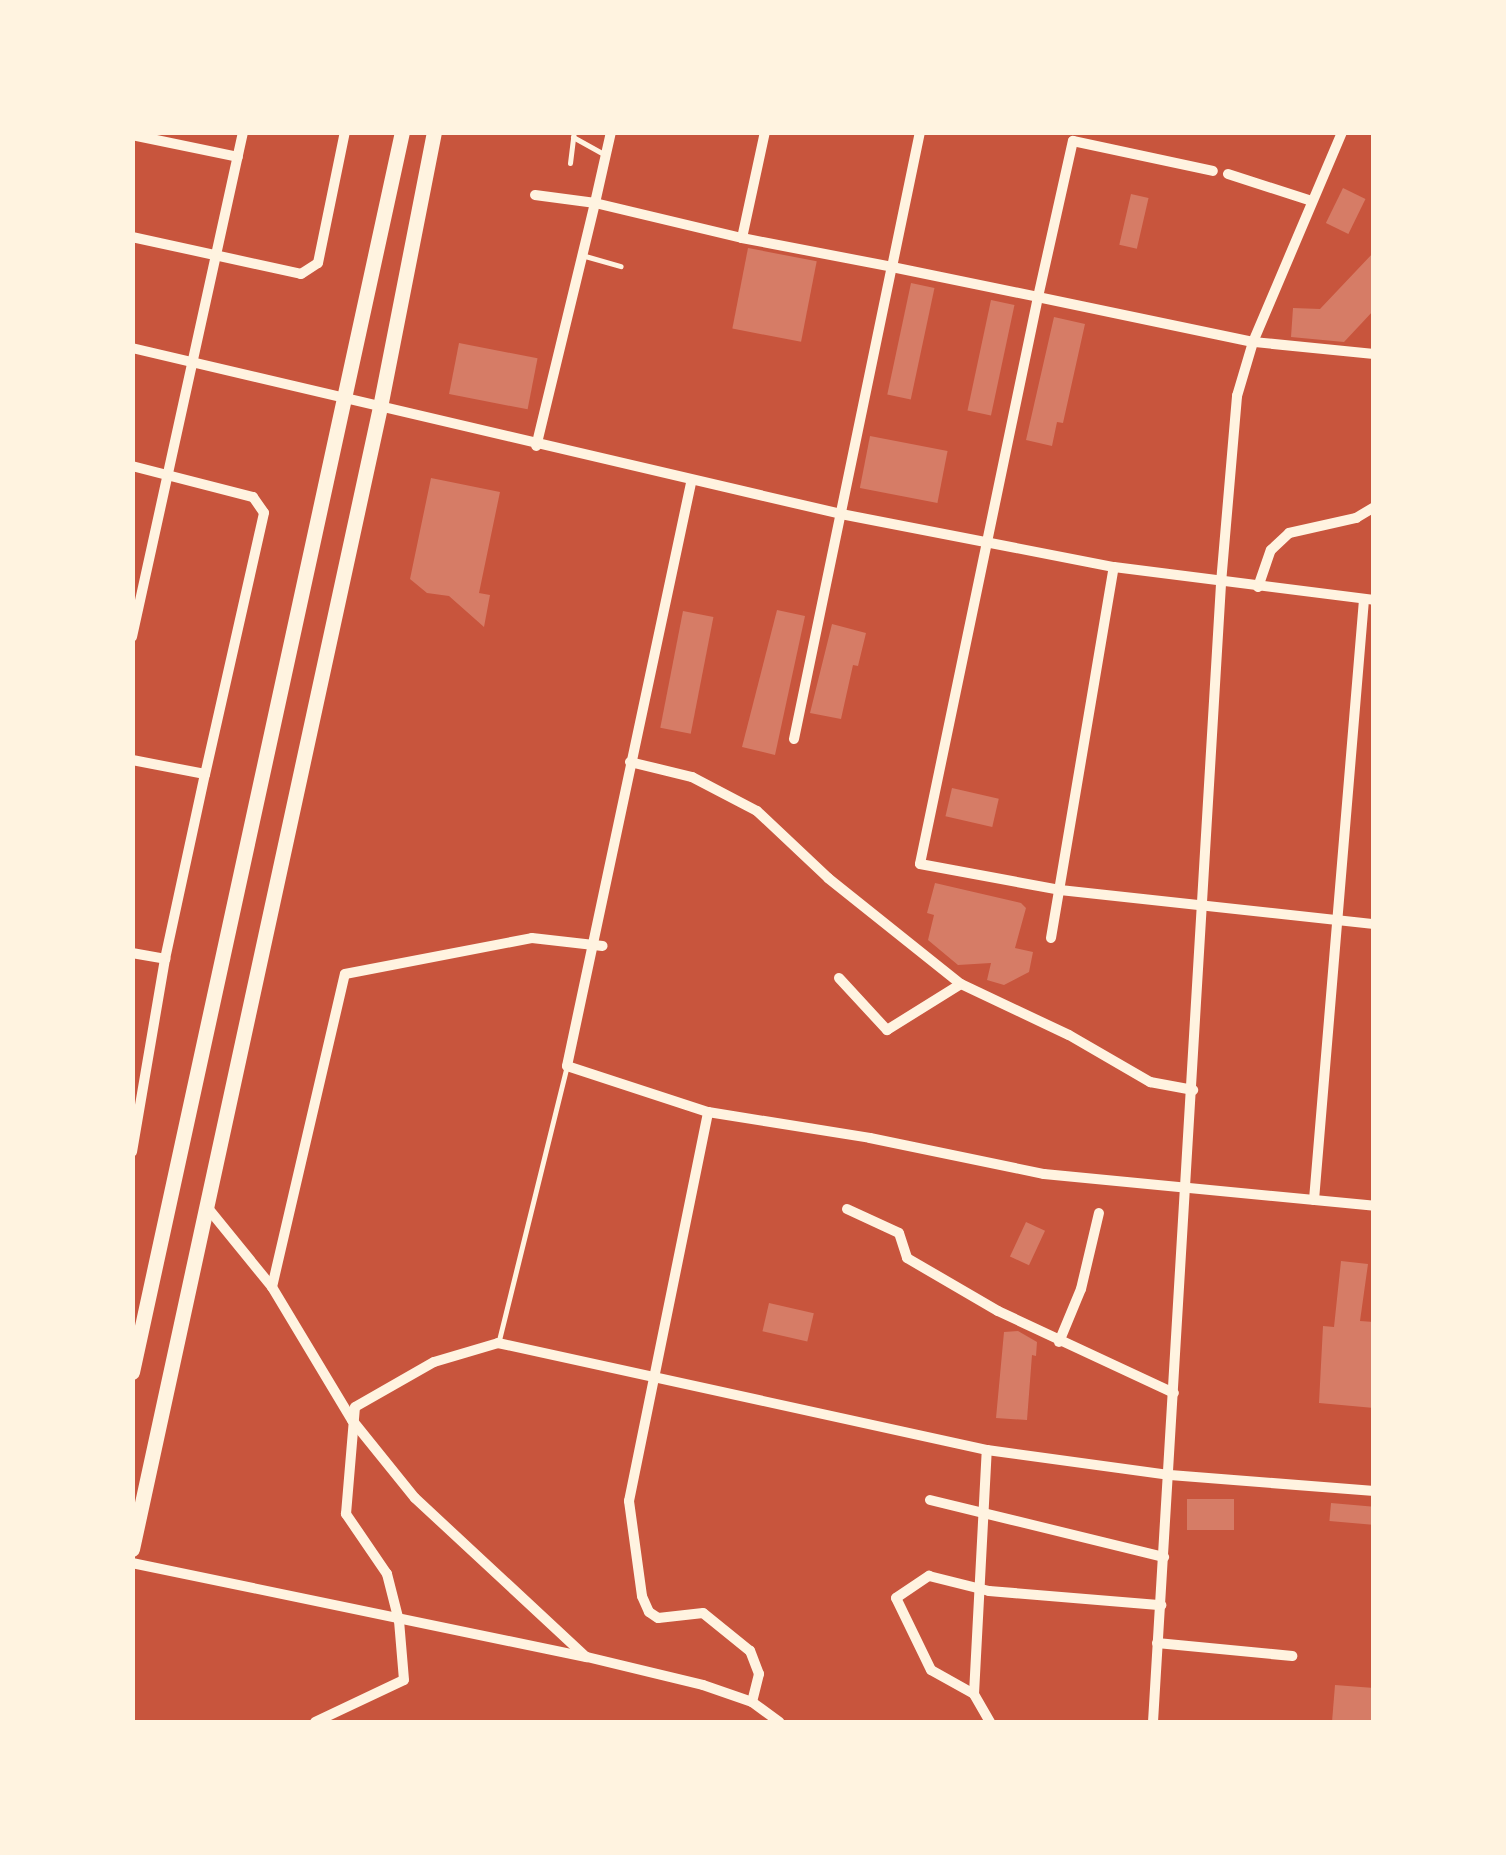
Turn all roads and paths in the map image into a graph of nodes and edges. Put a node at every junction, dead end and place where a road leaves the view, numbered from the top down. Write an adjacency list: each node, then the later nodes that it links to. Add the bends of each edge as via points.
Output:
1 (243, 132): 12 (street)
2 (345, 132): 21 (street, via 318,263 301,274)
3 (402, 132): 30 (main road)
4 (434, 132): 31 (main road)
5 (610, 132): 11 (street)
6 (766, 132): 20 (street)
7 (920, 132): 24 (street)
8 (1342, 132): 17 (street)
9 (132, 134): 12 (street)
10 (574, 135): 11 (lane); 13 (lane)
11 (604, 154): 18 (street)
12 (238, 158): 21 (street)
13 (570, 162)
14 (1213, 171): 25 (street, via 1073,141)
15 (1228, 174): 17 (street)
16 (535, 195): 18 (street)
17 (1312, 201): 26 (street)
18 (595, 203): 20 (street); 22 (street)
19 (132, 236): 21 (street)
20 (742, 238): 24 (street)
21 (215, 255): 29 (street)
22 (582, 255): 23 (lane); 32 (street)
23 (621, 266)
24 (892, 267): 25 (street); 37 (street)
25 (1038, 297): 26 (street); 38 (street)
26 (1253, 342): 28 (street); 42 (street, via 1238,396)
27 (132, 348): 29 (street)
28 (1374, 354)
29 (192, 361): 30 (street); 34 (street)
30 (345, 399): 31 (street); 74 (main road)
31 (380, 407): 32 (street); 68 (main road)
32 (536, 446): 35 (street)
33 (132, 466): 34 (street)
34 (168, 474): 41 (street); 49 (street, via 254,497 264,513)
35 (691, 483): 37 (street); 48 (street)
36 (1374, 506): 43 (street, via 1356,518 1289,533 1271,550)
37 (841, 514): 38 (street); 46 (street)
38 (985, 541): 40 (street); 50 (street, via 920,864)
39 (132, 566): 41 (street)
40 (1114, 567): 42 (street); 50 (street)
41 (147, 570): 45 (street)
42 (1221, 582): 43 (street); 51 (street)
43 (1258, 587): 44 (street)
44 (1369, 600): 52 (street)
45 (132, 636)
46 (794, 739)
47 (132, 760): 49 (street)
48 (630, 762): 55 (street); 60 (street, via 692,778 758,810 828,878)
49 (205, 774): 58 (street)
50 (1060, 890): 51 (street); 54 (street)
51 (1204, 903): 52 (street); 62 (street)
52 (1340, 920): 53 (street); 66 (street)
53 (1374, 924)
54 (1052, 938)
55 (590, 945): 56 (street); 61 (street); 71 (street, via 532,938 345,974)
56 (603, 946)
57 (132, 953): 58 (street)
58 (165, 959): 64 (street)
59 (839, 978): 60 (street, via 886,1030)
60 (961, 984): 62 (street, via 1069,1034 1150,1082)
61 (568, 1066): 63 (street); 73 (lane)
62 (1193, 1090): 65 (street)
63 (708, 1112): 65 (street, via 1044,1174); 75 (street)
64 (132, 1152)
65 (1184, 1185): 66 (street); 76 (street)
66 (1314, 1200): 67 (street)
67 (1374, 1206)
68 (208, 1207): 71 (street); 83 (main road)
69 (847, 1209): 72 (street, via 899,1233 907,1258)
70 (1099, 1212): 72 (street, via 1081,1289)
71 (272, 1287): 77 (street)
72 (1059, 1342): 76 (street)
73 (498, 1343): 75 (street); 77 (street, via 434,1362 355,1406)
74 (132, 1372)
75 (654, 1375): 78 (street); 93 (street, via 628,1501 642,1596 658,1618 703,1612 750,1651 759,1674)
76 (1174, 1393): 79 (street)
77 (352, 1420): 88 (street, via 346,1514 387,1574); 91 (street, via 415,1498)
78 (987, 1450): 79 (street); 82 (street)
79 (1170, 1475): 80 (street); 84 (street)
80 (1374, 1491)
81 (930, 1500): 82 (street)
82 (981, 1511): 84 (street); 86 (street)
83 (132, 1549)
84 (1164, 1557): 87 (street)
85 (132, 1563): 88 (street)
86 (981, 1589): 87 (street); 92 (street); 92 (street, via 928,1576 896,1598 932,1670)
87 (1161, 1605): 89 (street)
88 (400, 1621): 91 (street); 94 (street, via 404,1680)
89 (1157, 1643): 90 (street); 99 (street)
90 (1292, 1656)
91 (587, 1657): 93 (street)
92 (974, 1694): 98 (street)
93 (752, 1702): 97 (street)
94 (335, 1710): 95 (street); 96 (street)
95 (314, 1722)
96 (340, 1722)
97 (780, 1722)
98 (990, 1722)
99 (1153, 1722)

